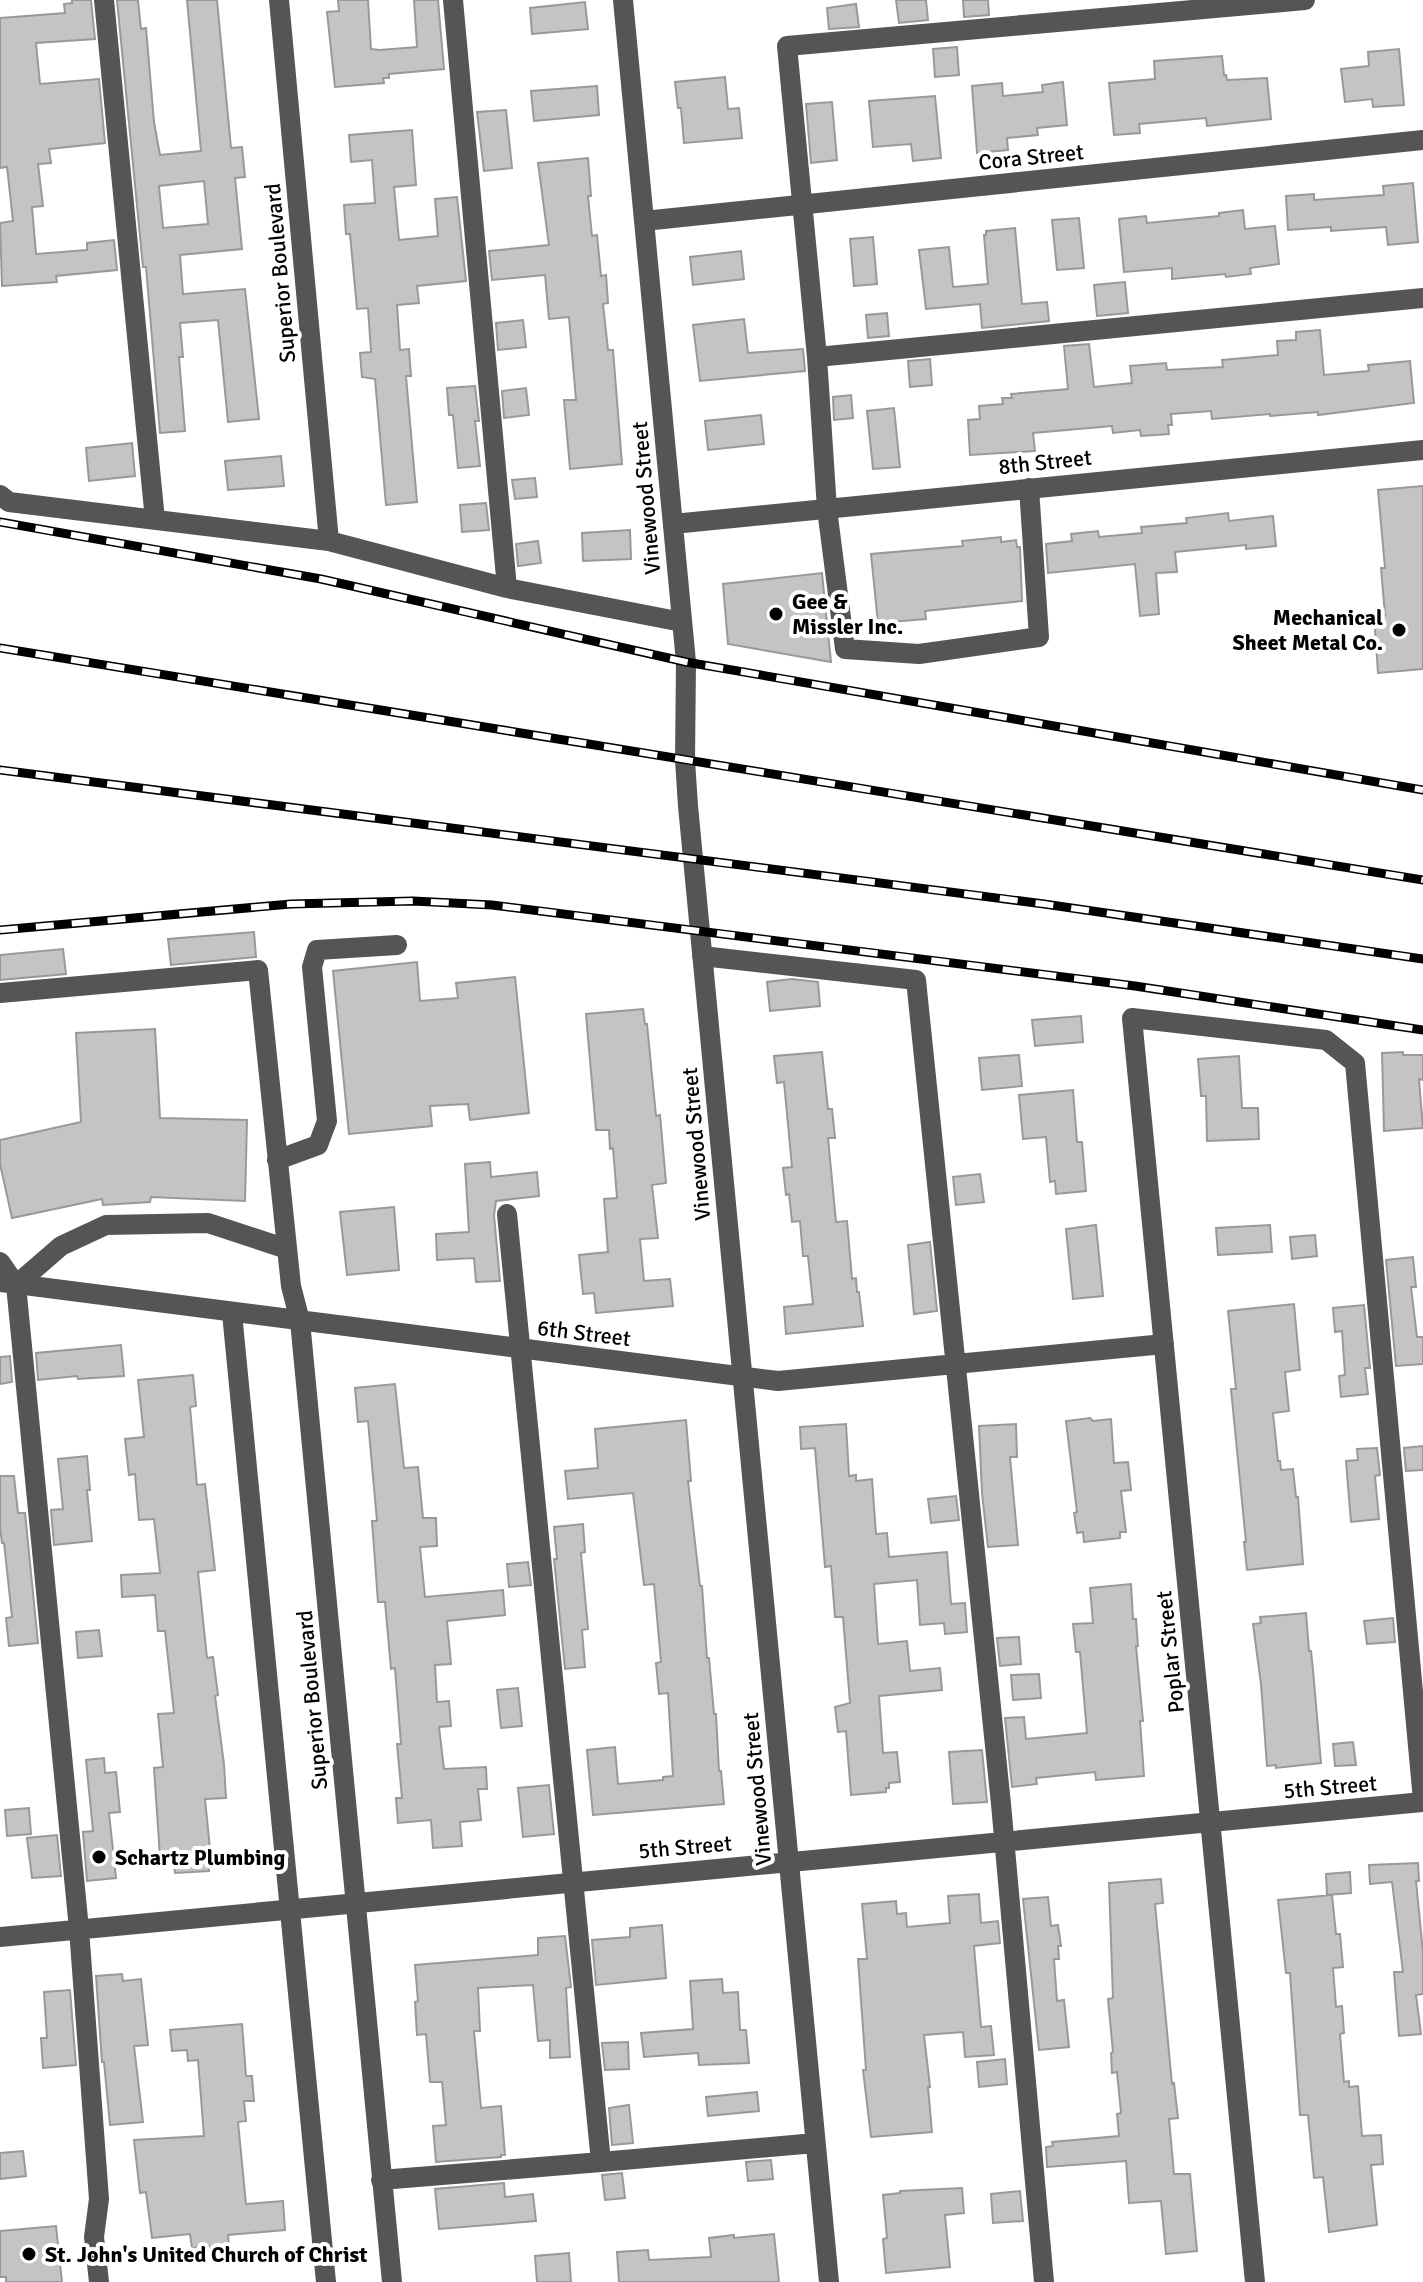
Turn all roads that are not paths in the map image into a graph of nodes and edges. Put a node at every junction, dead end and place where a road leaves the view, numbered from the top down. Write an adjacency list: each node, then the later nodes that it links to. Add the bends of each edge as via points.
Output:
1 (104, 0): 15 (street)
2 (279, 0): 17 (street, Superior Boulevard)
3 (453, 0): 18 (street)
4 (623, 0): 8 (street, Vinewood Street)
5 (1305, 0): 7 (street, via 787,46)
6 (1423, 140): 7 (street, Cora Street)
7 (801, 205): 8 (street, Cora Street); 10 (street)
8 (644, 221): 16 (street, Vinewood Street)
9 (1423, 298): 10 (street)
10 (817, 357): 14 (street)
11 (1423, 450): 12 (street, 8th Street)
12 (1029, 488): 14 (street, 8th Street); 14 (street, via 1039,637 919,654 845,649)
13 (0, 495): 15 (street, via 9,502)
14 (827, 509): 16 (street, 8th Street)
15 (155, 520): 17 (street)
16 (673, 524): 19 (street, Vinewood Street)
17 (329, 541): 18 (street)
18 (507, 588): 19 (street)
19 (682, 622): 21 (street, Vinewood Street, via 685,760)
20 (397, 945): 23 (street, via 317,950 312,967 327,1121 318,1145)
21 (702, 956): 32 (street, via 916,980); 33 (street, Vinewood Street)
22 (0, 993): 23 (street, Superior Boulevard, via 258,970)
23 (277, 1160): 25 (street, Superior Boulevard)
24 (507, 1214): 31 (street)
25 (287, 1249): 27 (street, via 208,1223 106,1225 61,1246); 29 (street, Superior Boulevard)
26 (0, 1262): 27 (street)
27 (8, 1284): 28 (street, 6th Street); 41 (street)
28 (232, 1313): 29 (street, 6th Street); 40 (street, Superior Boulevard)
29 (300, 1321): 31 (street, 6th Street); 39 (street, Superior Boulevard)
30 (1164, 1344): 32 (street, 6th Street); 34 (street, Poplar Street, via 1132,1018 1326,1040 1355,1063); 35 (street, Poplar Street)
31 (519, 1349): 33 (street, 6th Street); 38 (street)
32 (957, 1364): 33 (street, 6th Street, via 778,1381); 36 (street)
33 (741, 1377): 37 (street, Vinewood Street)
34 (1423, 1801): 35 (street, 5th Street)
35 (1210, 1822): 36 (street, 5th Street); 51 (street, Poplar Street)
36 (1005, 1841): 37 (street, 5th Street); 50 (street)
37 (788, 1862): 38 (street, 5th Street); 43 (street, Vinewood Street)
38 (573, 1882): 39 (street, 5th Street); 44 (street)
39 (355, 1902): 40 (street, 5th Street); 45 (street, Superior Boulevard)
40 (289, 1908): 41 (street, 5th Street); 47 (street, Superior Boulevard)
41 (79, 1929): 42 (street, 5th Street); 46 (street, via 99,2199 94,2237)
42 (0, 1937)
43 (815, 2143): 44 (street); 49 (street, Vinewood Street)
44 (601, 2162): 45 (street)
45 (381, 2180): 48 (street, Superior Boulevard)
46 (99, 2282)
47 (326, 2282)
48 (392, 2282)
49 (829, 2282)
50 (1044, 2282)
51 (1255, 2282)

